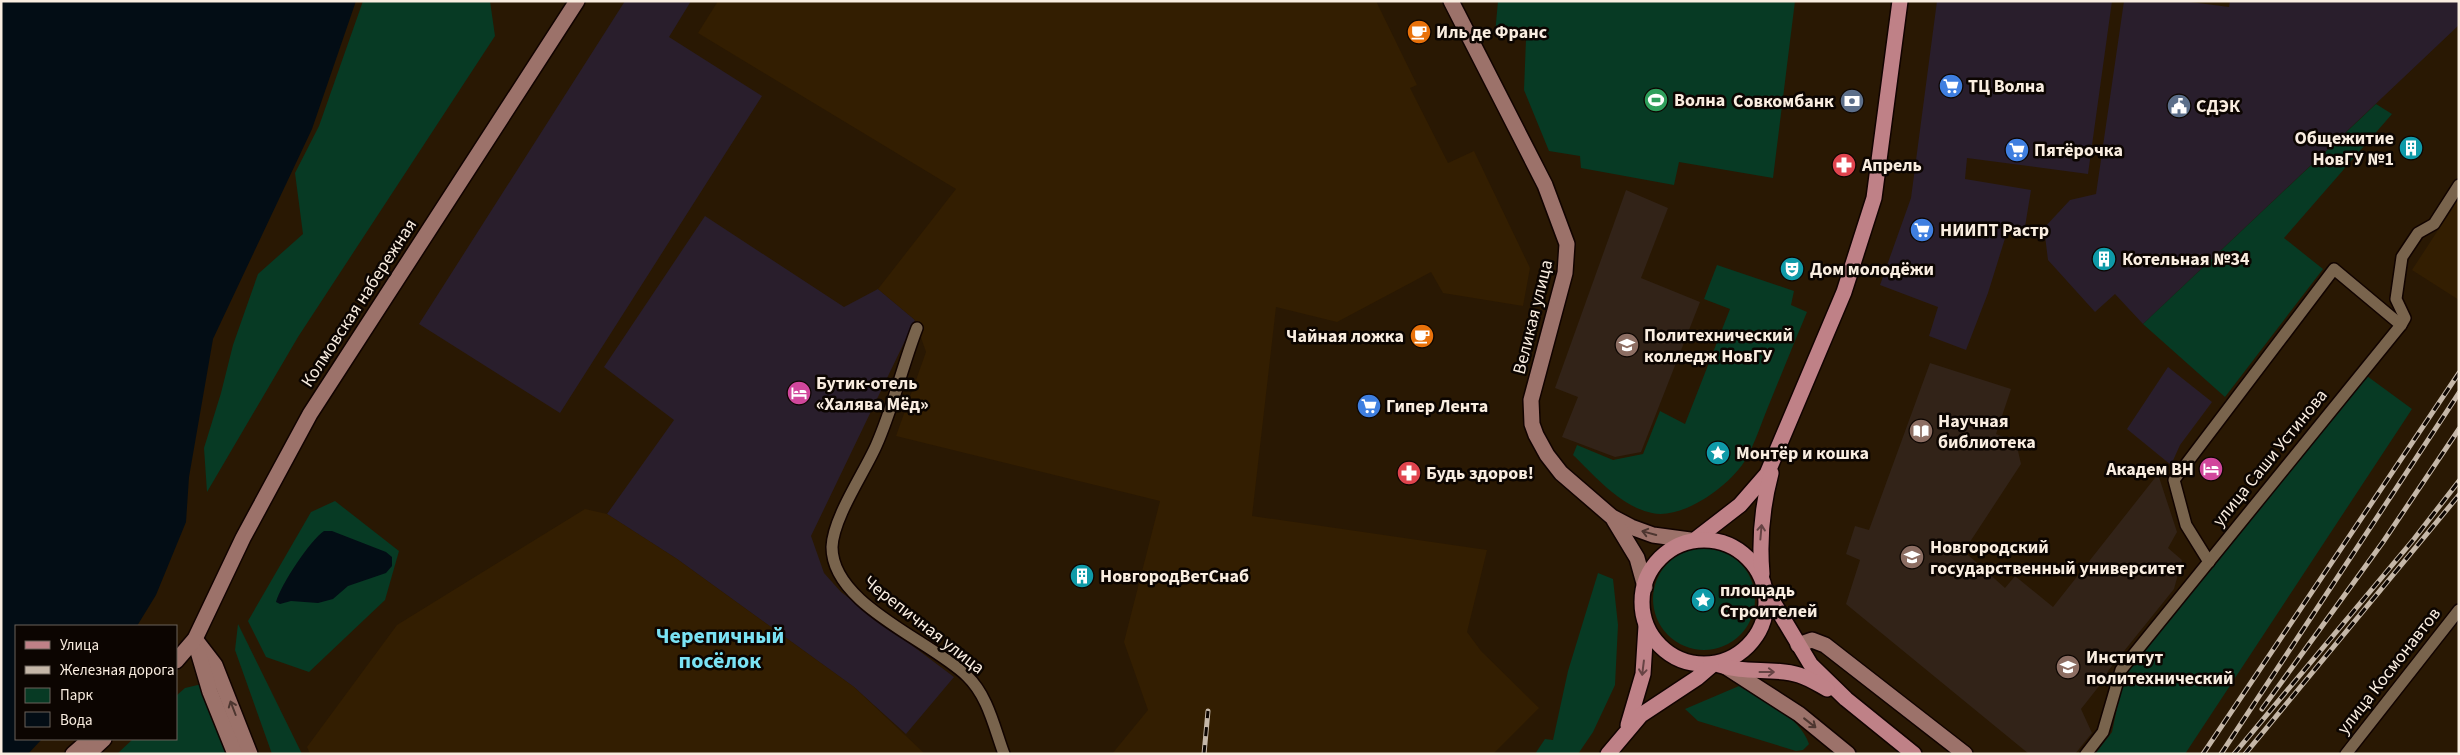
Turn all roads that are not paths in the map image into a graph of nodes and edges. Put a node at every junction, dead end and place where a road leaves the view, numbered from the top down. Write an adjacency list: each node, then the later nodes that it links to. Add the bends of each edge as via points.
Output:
1 (577, 1): 15 (main road, Колмовская набережная, via 310,414)
2 (1451, 1): 8 (main road, Великая улица, via 1545,184 1567,244 1565,273 1531,400 1532,424 1541,446 1557,469)
3 (1900, 1): 7 (main road, via 1872,208 1844,292)
4 (2459, 185): 5 (street, via 2434,224 2418,233 2402,257 2396,299 2405,318)
5 (2401, 325): 10 (street, улица Саши Устинова); 10 (street, via 2334,270 2174,480 2186,526)
6 (917, 328): 27 (street, Черепичная улица, via 876,446 836,531 833,558 843,581 861,600 967,676 983,696)
7 (1774, 462): 9 (main road, via 1745,500); 11 (main road, one-way to 7, via 1762,515)
8 (1612, 517): 9 (main road, one-way to 8, via 1647,533); 12 (main road, via 1634,551)
9 (1693, 540): 11 (main road, via 1719,540 1732,545 1751,560); 12 (main road, via 1664,553 1649,572)
10 (2209, 562): 32 (street, улица Саши Устинова, via 2121,670 2103,732)
11 (1763, 583): 16 (main road); 18 (main road, via 1766,596 1764,616 1755,636 1739,654)
12 (1645, 587): 14 (main road)
13 (2459, 610): 33 (street, улица Космонавтов)
14 (1646, 620): 18 (main road, via 1654,640 1672,656); 20 (main road, one-way to 20, via 1643,674)
15 (195, 639): 17 (main road, Колмовская набережная); 25 (main road, via 210,692); 26 (main road, one-way to 15, via 215,665)
16 (1798, 645): 19 (main road, via 1810,665); 31 (main road, via 1812,640 1825,645)
17 (178, 658)
18 (1719, 666): 19 (main road, one-way to 19, via 1798,674); 20 (main road, via 1651,707); 29 (main road, one-way to 29, via 1782,703)
19 (1846, 699): 30 (main road)
20 (1627, 729): 28 (main road)
21 (89, 740): 23 (main road)
22 (103, 740): 24 (main road)
23 (73, 754)
24 (88, 754)
25 (235, 754)
26 (250, 754)
27 (1004, 754)
28 (1608, 754)
29 (1848, 754)
30 (1914, 754)
31 (1965, 754)
32 (2086, 754)
33 (2346, 754)

